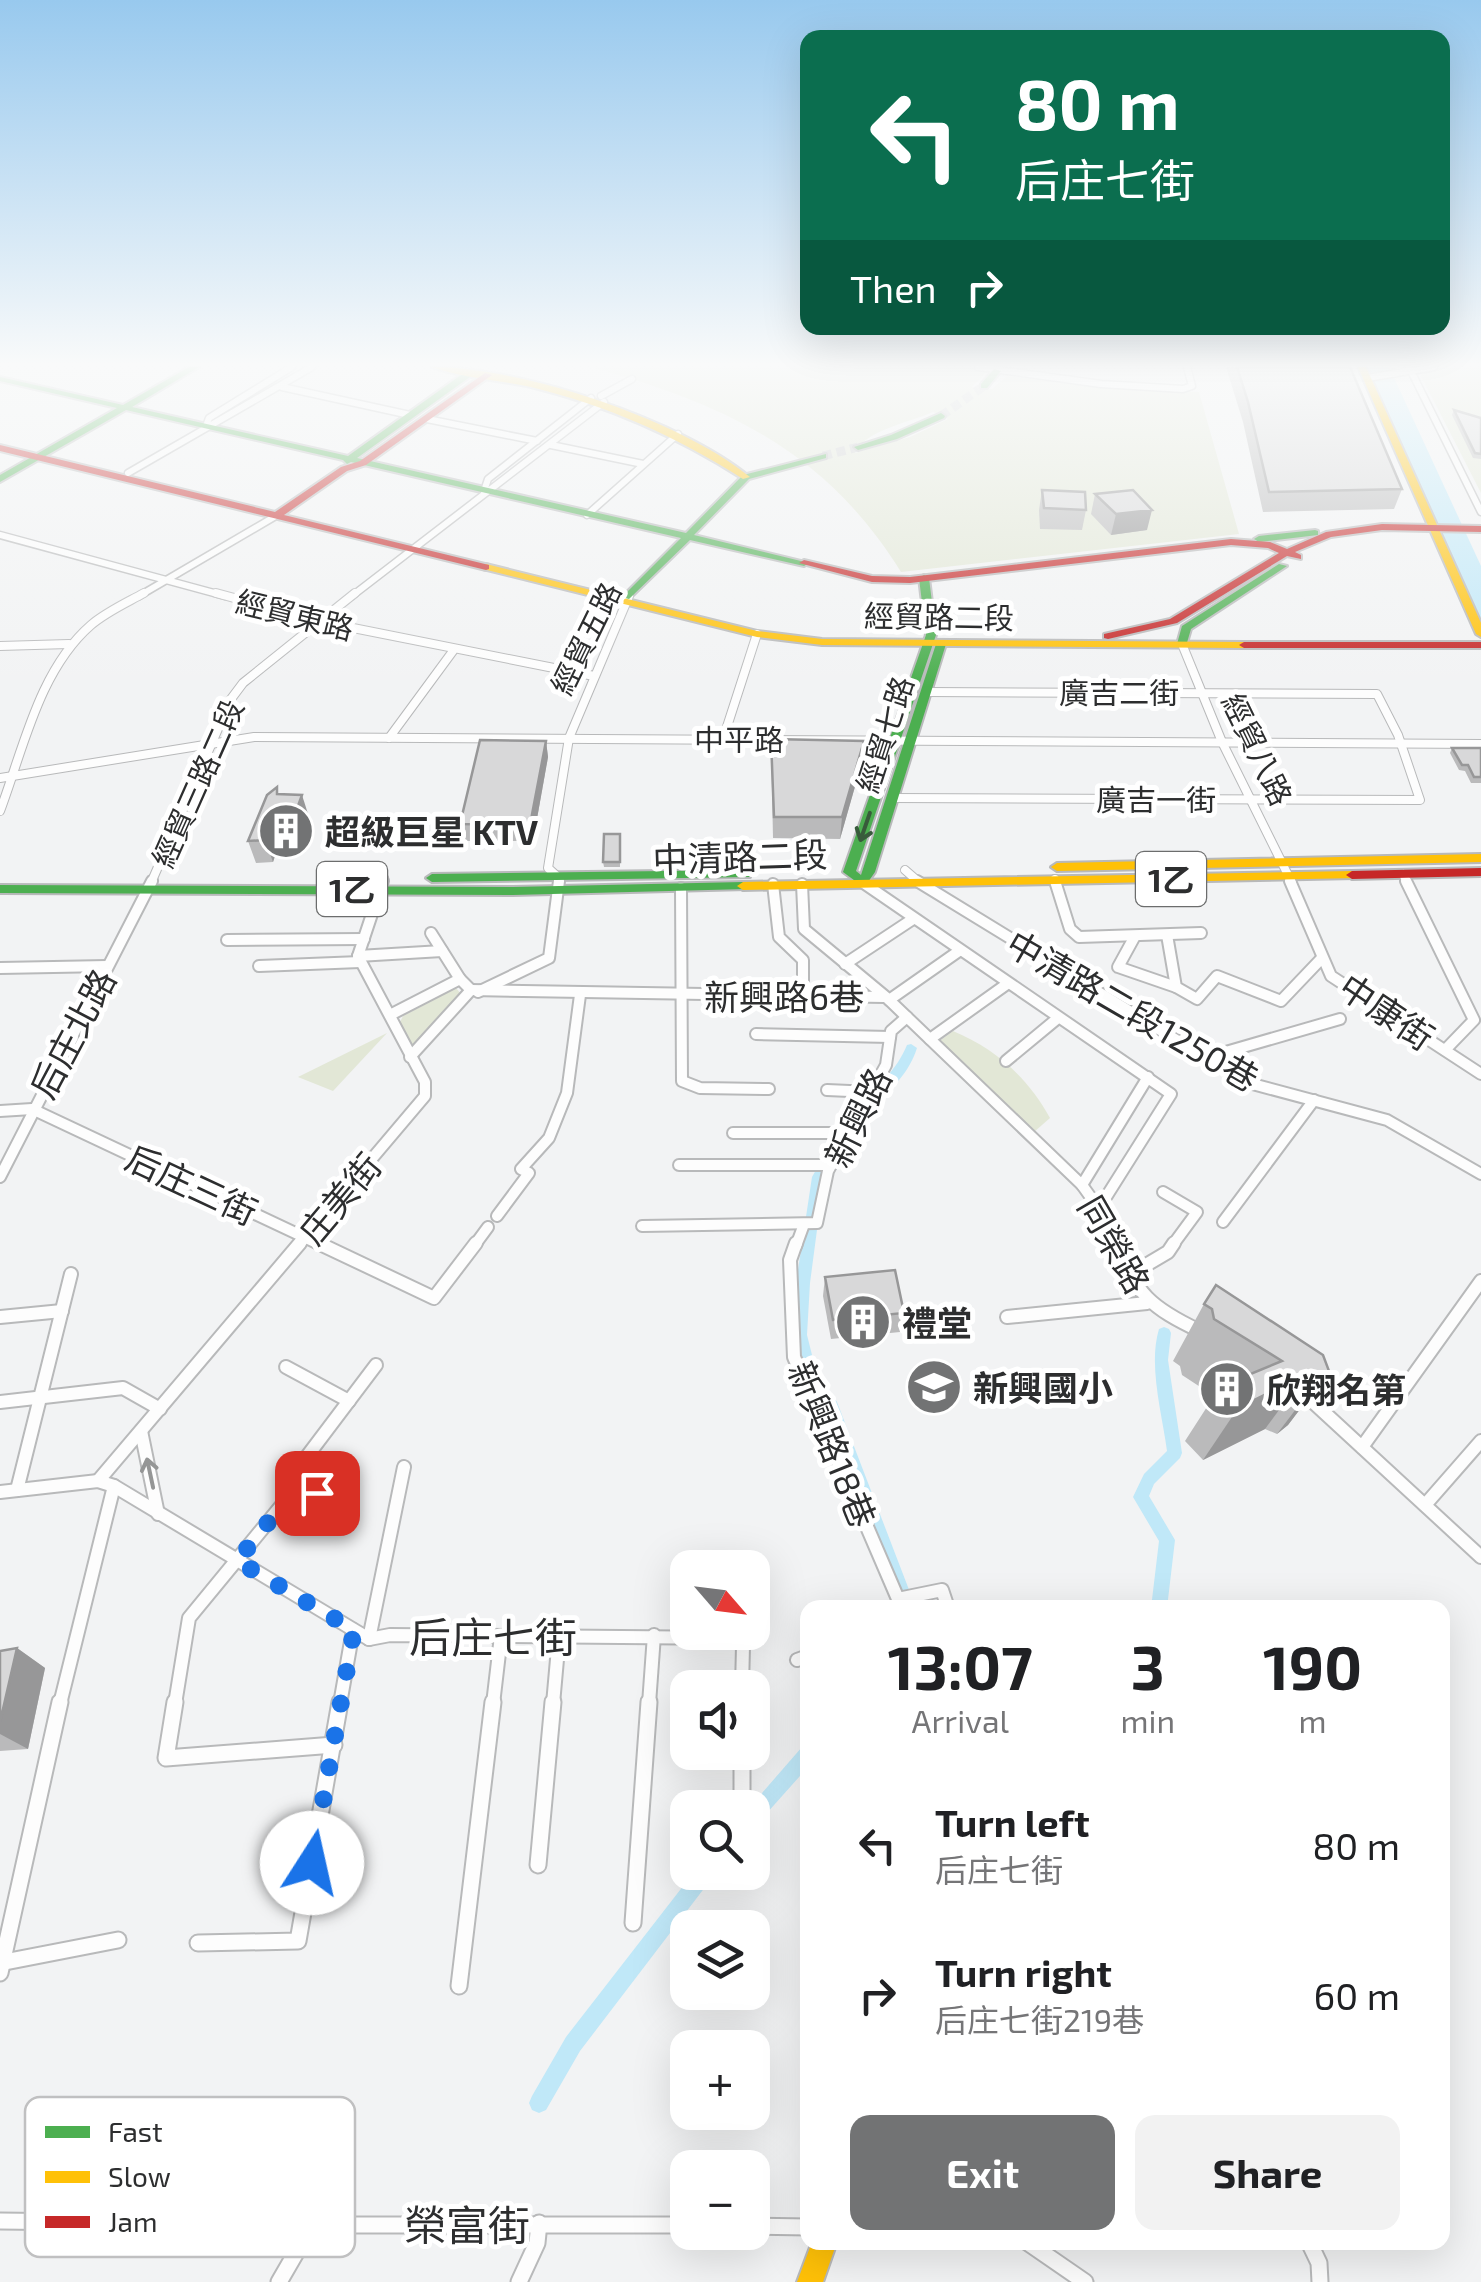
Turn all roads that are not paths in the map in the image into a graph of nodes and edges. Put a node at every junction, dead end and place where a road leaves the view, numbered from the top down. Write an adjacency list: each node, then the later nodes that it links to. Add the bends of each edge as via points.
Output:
1 (116, 473): 15 (street)
2 (338, 473): 15 (street)
3 (398, 473): 13 (street)
4 (495, 473): 13 (street, 經貿三路二段)
5 (515, 473): 13 (street, 經貿三路二段)
6 (632, 473): 16 (street)
7 (742, 473): 12 (street)
8 (756, 473): 12 (street)
9 (1409, 473): 18 (street)
10 (1461, 473): 14 (street)
11 (128, 474): 15 (street)
12 (746, 476): 21 (street, 經貿五路)
13 (484, 491): 16 (street); 23 (street, 經貿三路二段)
14 (1481, 512)
15 (278, 514): 23 (street, 經貿路二段); 26 (street)
16 (587, 514): 21 (street)
17 (1354, 530): 18 (street); 22 (street); 24 (street, via 1329,534)
18 (1435, 532): 19 (street); 24 (street, via 1359,536); 31 (street)
19 (1481, 533)
20 (0, 535): 26 (street, 經貿東路)
21 (686, 537): 25 (street, via 854,576); 27 (street, 經貿五路)
22 (1231, 542): 24 (street); 25 (street)
23 (411, 548): 27 (street, 經貿路二段); 28 (street, 經貿三路二段)
24 (1292, 554): 30 (street)
25 (924, 578): 32 (street, 經貿七路)
26 (166, 580): 28 (street, 經貿東路); 33 (street, via 92,622)
27 (627, 600): 29 (street, 經貿路二段); 32 (street, 經貿路二段, via 760,626); 37 (street, 經貿五路)
28 (318, 622): 36 (street, 經貿東路); 43 (street, 經貿三路二段, via 244,683)
29 (757, 634): 32 (street, 經貿路二段, via 822,642); 42 (street)
30 (1179, 634): 31 (street, 經貿路二段); 32 (street, 經貿路二段); 32 (street, 經貿路二段); 34 (street, 經貿路二段); 38 (street, 經貿八路)
31 (1481, 636)
32 (934, 641): 39 (street, 經貿七路); 44 (street, 經貿七路)
33 (69, 644): 35 (street); 48 (street)
34 (1481, 645)
35 (0, 646)
36 (453, 651): 37 (street, 經貿東路); 40 (street)
37 (594, 676): 41 (street, 經貿五路)
38 (1200, 691): 39 (street, 廣吉二街); 45 (street, 經貿八路); 46 (street, 廣吉二街, via 1378,694)
39 (926, 692): 44 (street, 經貿七路)
40 (388, 738): 41 (street, 中平路); 43 (street, 中平路)
41 (569, 738): 42 (street, 中平路); 63 (street, 經貿五路, via 548,868)
42 (723, 739): 44 (street, 中平路)
43 (213, 740): 48 (street, 中平路); 61 (street, 經貿三路二段)
44 (903, 740): 45 (street, 中平路); 50 (street, 經貿七路); 57 (street, 經貿七路, one-way to 57)
45 (1222, 742): 46 (street, 中平路); 51 (street, 經貿八路)
46 (1400, 743): 47 (street, 中平路); 51 (street, 廣吉一街, via 1420,800)
47 (1481, 744)
48 (14, 776): 49 (street, 中平路); 52 (street)
49 (0, 778)
50 (892, 798): 51 (street, 廣吉一街); 57 (street, 經貿七路)
51 (1251, 799): 54 (street, 經貿八路)
52 (0, 811)
53 (1481, 858): 54 (street, 中清路二段 / 1乙)
54 (1286, 870): 56 (street, 中清路二段 / 1乙); 58 (street, 中清路二段 / 1乙); 60 (street, 中清路二段 / 1乙); 77 (street, 中康街)
55 (1481, 872): 56 (street, 中清路二段 / 1乙)
56 (1403, 874): 95 (street)
57 (860, 875): 58 (street, 中清路二段 / 1乙); 63 (street, 中清路二段 / 1乙); 65 (street, 中清路二段 / 1乙); 68 (street)
58 (910, 876): 60 (street, 中清路二段 / 1乙); 101 (street, 中清路二段1250巷)
59 (0, 878): 61 (street, 中清路二段 / 1乙)
60 (1055, 879): 72 (street, via 1070,930 1079,937)
61 (150, 884): 62 (street, 中清路二段 / 1乙); 67 (street, 中清路二段 / 1乙); 80 (street, 后庄北路)
62 (382, 884): 63 (street, 中清路二段 / 1乙); 73 (street)
63 (558, 884): 66 (street, 中清路二段 / 1乙); 86 (street, via 549,958)
64 (773, 884): 65 (street, 中清路二段 / 1乙); 66 (street, 中清路二段 / 1乙); 89 (street, via 779,937 803,960)
65 (802, 884): 79 (street, 同榮路, via 804,929)
66 (681, 888): 88 (street)
67 (0, 889)
68 (912, 919): 76 (street); 79 (street)
69 (431, 933): 75 (street)
70 (1201, 933): 71 (street)
71 (1167, 935): 72 (street); 85 (street)
72 (1135, 936): 85 (street, via 1118,967)
73 (364, 938): 74 (street); 78 (street)
74 (227, 940)
75 (442, 950): 78 (street); 83 (street)
76 (960, 951): 84 (street); 90 (street)
77 (1322, 958): 85 (street, via 1280,1001 1217,976 1197,1000); 99 (street, 中康街, via 1331,976)
78 (359, 959): 81 (street); 91 (street, 庄美街)
79 (845, 964): 90 (street, 同榮路)
80 (106, 966): 82 (street); 109 (street, 后庄北路)
81 (259, 966)
82 (0, 968)
83 (460, 979): 86 (street); 91 (street)
84 (1008, 984): 93 (street); 98 (street)
85 (1176, 987)
86 (474, 991): 87 (street, 新興路6巷); 100 (street)
87 (580, 995): 88 (street, 新興路6巷); 120 (street, via 567,1092 549,1138 521,1169 529,1174)
88 (682, 996): 89 (street, 新興路6巷); 105 (street, via 682,1081 700,1088)
89 (803, 996): 90 (street, 新興路6巷)
90 (888, 999): 92 (street, 同榮路)
91 (390, 1015): 100 (street, 庄美街)
92 (907, 1017): 97 (street, 新興路); 98 (street, 同榮路)
93 (1058, 1018): 102 (street); 104 (street)
94 (1340, 1018): 101 (street)
95 (1477, 1020): 99 (street)
96 (756, 1034): 97 (street)
97 (890, 1037): 107 (street, 新興路, via 886,1066)
98 (930, 1039): 117 (street, 同榮路)
99 (1445, 1050): 103 (street, 中康街)
100 (410, 1058): 125 (street, 庄美街, via 425,1096)
101 (1206, 1058): 108 (street, 中清路二段1250巷, via 1245,1082)
102 (1006, 1061)
103 (1481, 1074)
104 (1148, 1076): 117 (street); 119 (street, via 1170,1094)
105 (768, 1089)
106 (827, 1090): 107 (street)
107 (872, 1092): 111 (street, 新興路)
108 (1314, 1100): 115 (street, 中清路二段1250巷, via 1388,1120); 121 (street)
109 (32, 1108): 110 (street); 116 (street, 后庄北路); 125 (street, 后庄三街)
110 (0, 1111)
111 (849, 1133): 112 (street); 114 (street, 新興路)
112 (733, 1134)
113 (679, 1164): 114 (street)
114 (831, 1164): 122 (street, 新興路)
115 (1481, 1174)
116 (0, 1177)
117 (1082, 1185): 119 (street, 同榮路)
118 (1163, 1192): 127 (street, via 1197,1212 1168,1252)
119 (1101, 1205): 127 (street, 同榮路)
120 (497, 1216)
121 (1223, 1222)
122 (811, 1223): 123 (street); 155 (street, 新興路18巷, via 790,1260 794,1358)
123 (642, 1226)
124 (488, 1227): 125 (street, 后庄三街, via 434,1298)
125 (305, 1237): 140 (street, 庄美街)
126 (71, 1274): 130 (street)
127 (1130, 1274): 129 (street, 同榮路)
128 (1481, 1281): 143 (street)
129 (1148, 1303): 132 (street); 133 (street, 同榮路)
130 (62, 1311): 131 (street); 137 (street)
131 (0, 1317)
132 (1006, 1317)
133 (1214, 1339)
134 (376, 1365): 138 (street)
135 (286, 1367): 138 (street)
136 (1293, 1383): 143 (street)
137 (41, 1397): 139 (street); 140 (street, via 124,1388); 148 (street)
138 (349, 1401): 144 (street)
139 (0, 1402)
140 (160, 1409): 141 (street, 庄美街)
141 (140, 1431): 146 (street, 庄美街); 152 (street, one-way to 141)
142 (1481, 1440): 151 (street)
143 (1362, 1447): 151 (street)
144 (302, 1463)
145 (404, 1468): 162 (street)
146 (98, 1481): 147 (street, 后庄七街); 148 (street, 后庄七街)
147 (114, 1486): 152 (street, 后庄七街); 169 (street)
148 (17, 1490): 149 (street, 后庄七街)
149 (0, 1492)
150 (344, 1492): 154 (street, via 291,1494)
151 (1425, 1505): 153 (street)
152 (158, 1514): 154 (street, 后庄七街)
153 (1481, 1557)
154 (237, 1561): 158 (street, 后庄七街); 164 (street, via 188,1618 166,1758)
155 (899, 1600)
156 (910, 1600): 157 (street, 新興路18巷, via 942,1590)
157 (945, 1600)
158 (354, 1630): 162 (street, 后庄七街); 164 (street)
159 (654, 1635): 161 (street, 后庄七街); 163 (street, 后庄七街, via 742,1641); 166 (street)
160 (501, 1636): 161 (street, 后庄七街); 162 (street, 后庄七街); 170 (street)
161 (559, 1637): 165 (street)
162 (368, 1640)
163 (742, 1670)
164 (334, 1745): 168 (street, via 298,1941)
165 (538, 1865)
166 (633, 1923)
167 (118, 1940): 169 (street)
168 (198, 1943)
169 (1, 1966)
170 (459, 1986)
171 (0, 2221): 172 (street, 榮富街)
172 (25, 2221)
173 (539, 2223): 174 (street, 榮富街); 175 (street, 榮富街); 184 (street)
174 (355, 2225)
175 (670, 2226)
176 (770, 2226): 177 (street)
177 (800, 2227)
178 (822, 2250): 185 (street)
179 (1036, 2250): 182 (street)
180 (1313, 2250): 187 (street)
181 (294, 2257): 183 (street)
182 (1064, 2275): 186 (street)
183 (280, 2282)
184 (518, 2282)
185 (810, 2282)
186 (1085, 2282)
187 (1320, 2282)

